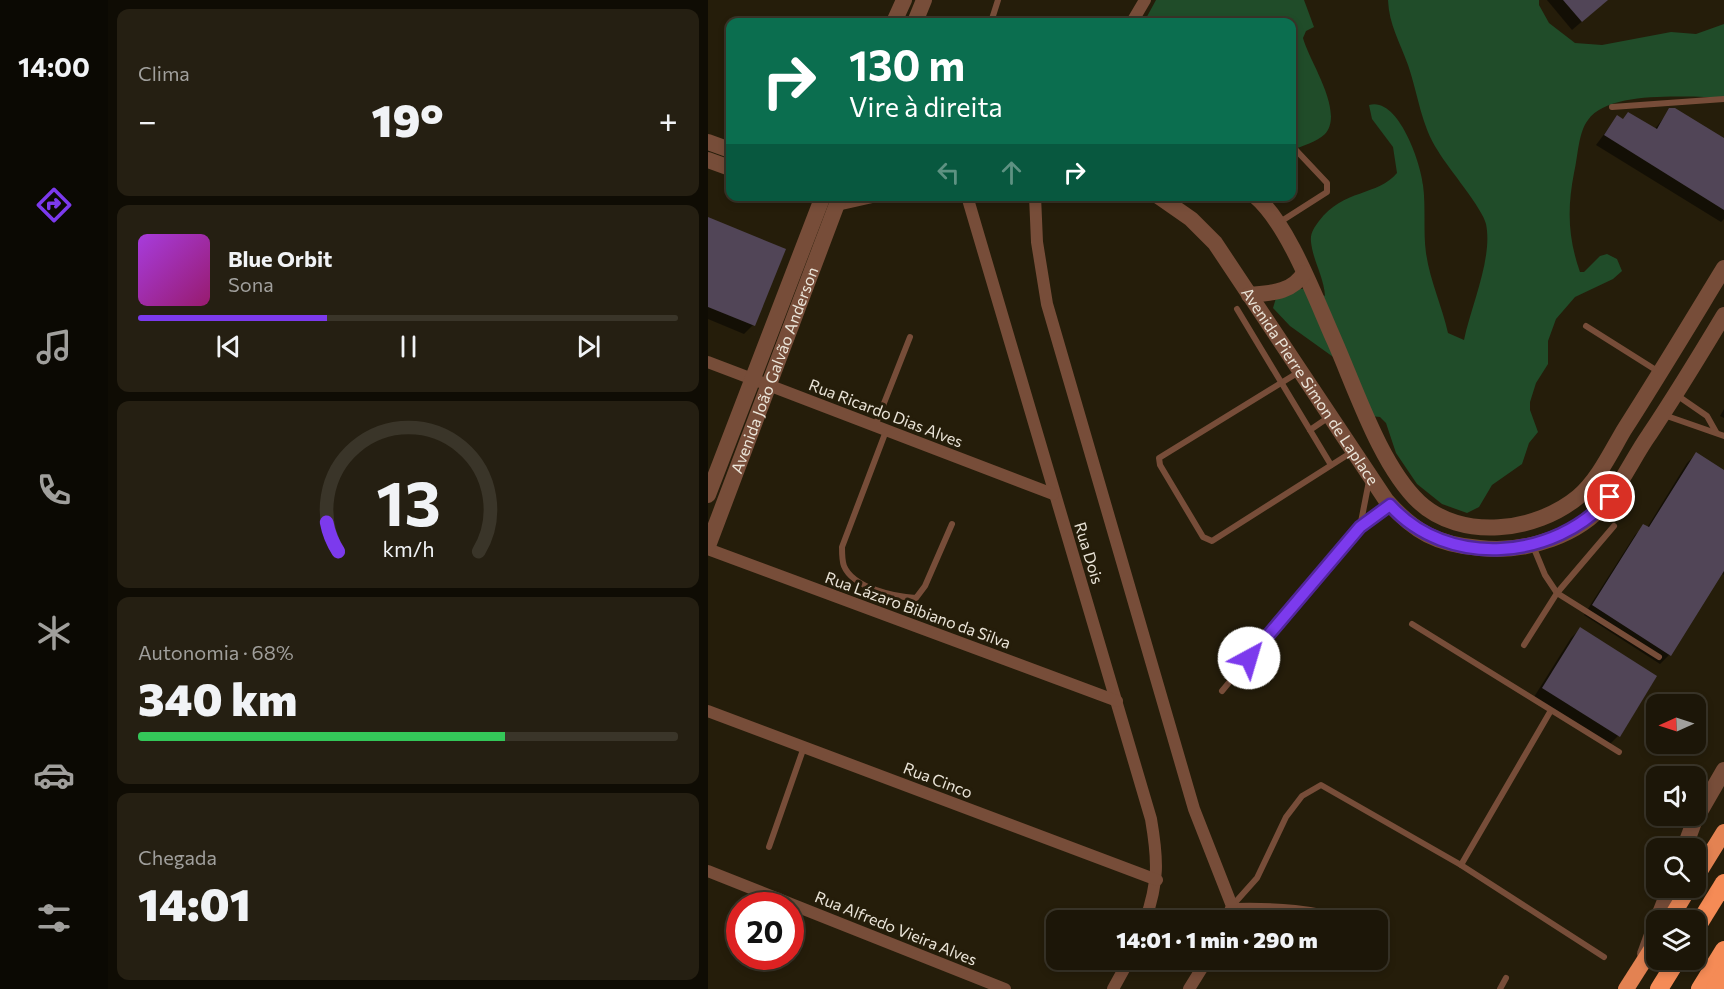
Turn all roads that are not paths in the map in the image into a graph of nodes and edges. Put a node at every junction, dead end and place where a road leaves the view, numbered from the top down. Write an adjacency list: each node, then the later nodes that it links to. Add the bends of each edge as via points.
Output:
1 (904, 0): 5 (street)
2 (924, 0): 6 (street)
3 (998, 0): 7 (lane)
4 (1145, 0): 8 (street)
5 (896, 18)
6 (917, 18)
7 (992, 18)
8 (1134, 18)
9 (1724, 99): 10 (lane)
10 (1612, 107)
11 (708, 142): 12 (street)
12 (726, 145)
13 (1296, 150): 22 (lane, via 1327,183 1327,192)
14 (708, 160): 15 (street)
15 (726, 167)
16 (825, 201): 35 (street, Avenida João Galvão Anderson)
17 (825, 201): 37 (street, Avenida João Galvão Anderson)
18 (968, 201): 50 (street, Rua Dois)
19 (1035, 201): 79 (street, via 1047,304 1194,809)
20 (1260, 201): 22 (street, Avenida Pierre Simon de Laplace)
21 (1181, 204): 25 (street, Avenida Pierre Simon de Laplace, via 1215,243)
22 (1277, 224): 24 (street, Avenida Pierre Simon de Laplace)
23 (1724, 268): 34 (street, Avenida Pierre Simon de Laplace)
24 (1304, 273): 25 (street, via 1298,283 1280,291); 53 (street, Avenida Pierre Simon de Laplace, via 1390,465 1420,502)
25 (1249, 296): 29 (street, Avenida Pierre Simon de Laplace)
26 (1237, 309): 31 (lane)
27 (1724, 315): 38 (street, Avenida Pierre Simon de Laplace)
28 (1586, 327): 34 (lane)
29 (1273, 332): 31 (lane); 33 (street, Avenida Pierre Simon de Laplace)
30 (910, 337): 42 (lane)
31 (1257, 342): 36 (lane)
32 (708, 362): 35 (street, Rua Ricardo Dias Alves)
33 (1300, 372): 36 (lane); 41 (street, Avenida Pierre Simon de Laplace)
34 (1660, 373): 53 (street, Avenida Pierre Simon de Laplace, via 1594,478 1579,496 1557,511 1517,525 1476,528)
35 (753, 379): 37 (street, Rua Ricardo Dias Alves); 51 (street, Avenida João Galvão Anderson)
36 (1282, 384): 44 (lane); 48 (lane, via 1159,459 1203,537 1212,542)
37 (770, 387): 42 (street, Rua Ricardo Dias Alves); 59 (street, Avenida João Galvão Anderson)
38 (1676, 395): 39 (street, Avenida Pierre Simon de Laplace); 40 (lane)
39 (1664, 414): 43 (lane); 58 (street, Avenida Pierre Simon de Laplace, via 1600,509 1569,531)
40 (1707, 416): 43 (lane); 45 (lane)
41 (1329, 417): 44 (lane); 47 (street, Avenida Pierre Simon de Laplace)
42 (881, 429): 50 (street, Rua Ricardo Dias Alves); 54 (lane, via 842,547 844,565 854,580 916,598)
43 (1699, 429): 45 (lane)
44 (1310, 430): 48 (lane)
45 (1716, 432): 46 (lane)
46 (1724, 436)
47 (1352, 452): 48 (lane); 49 (street, Avenida Pierre Simon de Laplace)
48 (1331, 465)
49 (1370, 478): 52 (street, Avenida Pierre Simon de Laplace); 56 (lane)
50 (1053, 494): 65 (street, Rua Dois)
51 (708, 495)
52 (1390, 505): 56 (lane); 57 (street, Avenida Pierre Simon de Laplace)
53 (1433, 511): 57 (street)
54 (952, 524)
55 (1614, 526): 60 (lane)
56 (1360, 527): 64 (lane)
57 (1423, 533): 58 (street, Avenida Pierre Simon de Laplace, via 1445,544 1468,548 1492,550)
58 (1532, 545): 60 (lane)
59 (708, 548): 65 (street, Rua Lázaro Bibiano da Silva)
60 (1557, 593): 62 (lane); 63 (lane)
61 (1412, 624): 67 (lane)
62 (1524, 645)
63 (1659, 657)
64 (1222, 692)
65 (1116, 701): 77 (street, Rua Dois, via 1151,819)
66 (708, 711): 68 (street, Rua Cinco)
67 (1550, 712): 69 (lane); 75 (lane)
68 (804, 747): 73 (lane); 77 (street, Rua Cinco)
69 (1619, 752)
70 (1724, 770): 72 (street)
71 (1724, 832): 74 (highway)
72 (1688, 838)
73 (769, 847)
74 (1706, 861)
75 (1461, 865): 79 (lane, via 1321,785 1302,796 1286,818 1257,878); 86 (lane)
76 (708, 871): 94 (street, Rua Alfredo Vieira Alves)
77 (1157, 880): 80 (street, Rua Dois)
78 (1724, 884): 83 (highway)
79 (1232, 906): 81 (street); 82 (lane, via 1284,905)
80 (1148, 910)
81 (1230, 910)
82 (1315, 910)
83 (1706, 913)
84 (1724, 950): 100 (highway)
85 (1646, 951): 91 (street)
86 (1604, 957)
87 (1646, 958): 91 (highway)
88 (1123, 970): 95 (street)
89 (1201, 970): 96 (street)
90 (1671, 970): 99 (highway)
91 (1638, 971): 98 (highway)
92 (1724, 974): 101 (highway)
93 (1506, 978): 97 (lane)
94 (1005, 989)
95 (1113, 989)
96 (1189, 989)
97 (1500, 989)
98 (1626, 989)
99 (1659, 989)
100 (1700, 989)
101 (1715, 989)

